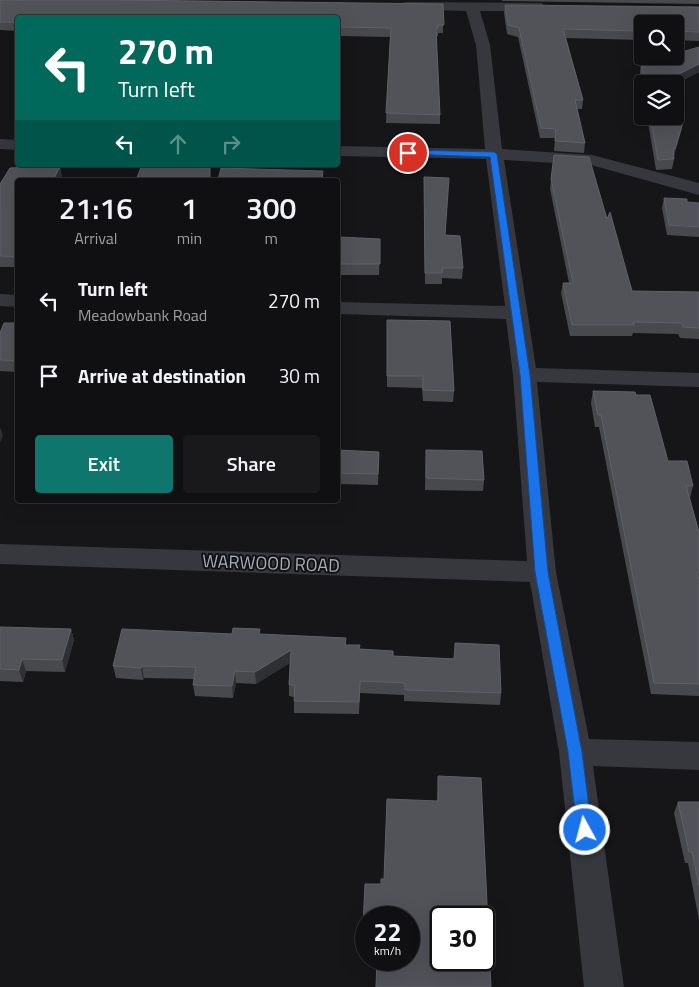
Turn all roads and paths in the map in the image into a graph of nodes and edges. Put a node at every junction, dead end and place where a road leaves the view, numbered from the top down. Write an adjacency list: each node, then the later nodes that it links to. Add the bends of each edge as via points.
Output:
1 (392, 5): 2 (street)
2 (472, 6): 3 (street); 7 (street, via 483,45)
3 (551, 7)
4 (0, 144): 5 (street)
5 (15, 145)
6 (340, 151): 7 (street)
7 (494, 154): 8 (street, via 592,160); 12 (street)
8 (699, 189)
9 (0, 300): 10 (street)
10 (15, 301)
11 (340, 308): 12 (street)
12 (516, 313): 13 (street)
13 (525, 375): 14 (street); 16 (street)
14 (699, 380)
15 (0, 554): 16 (street, WARWOOD ROAD)
16 (542, 572): 17 (street)
17 (575, 752): 18 (street); 19 (street)
18 (699, 756)
19 (604, 987)

